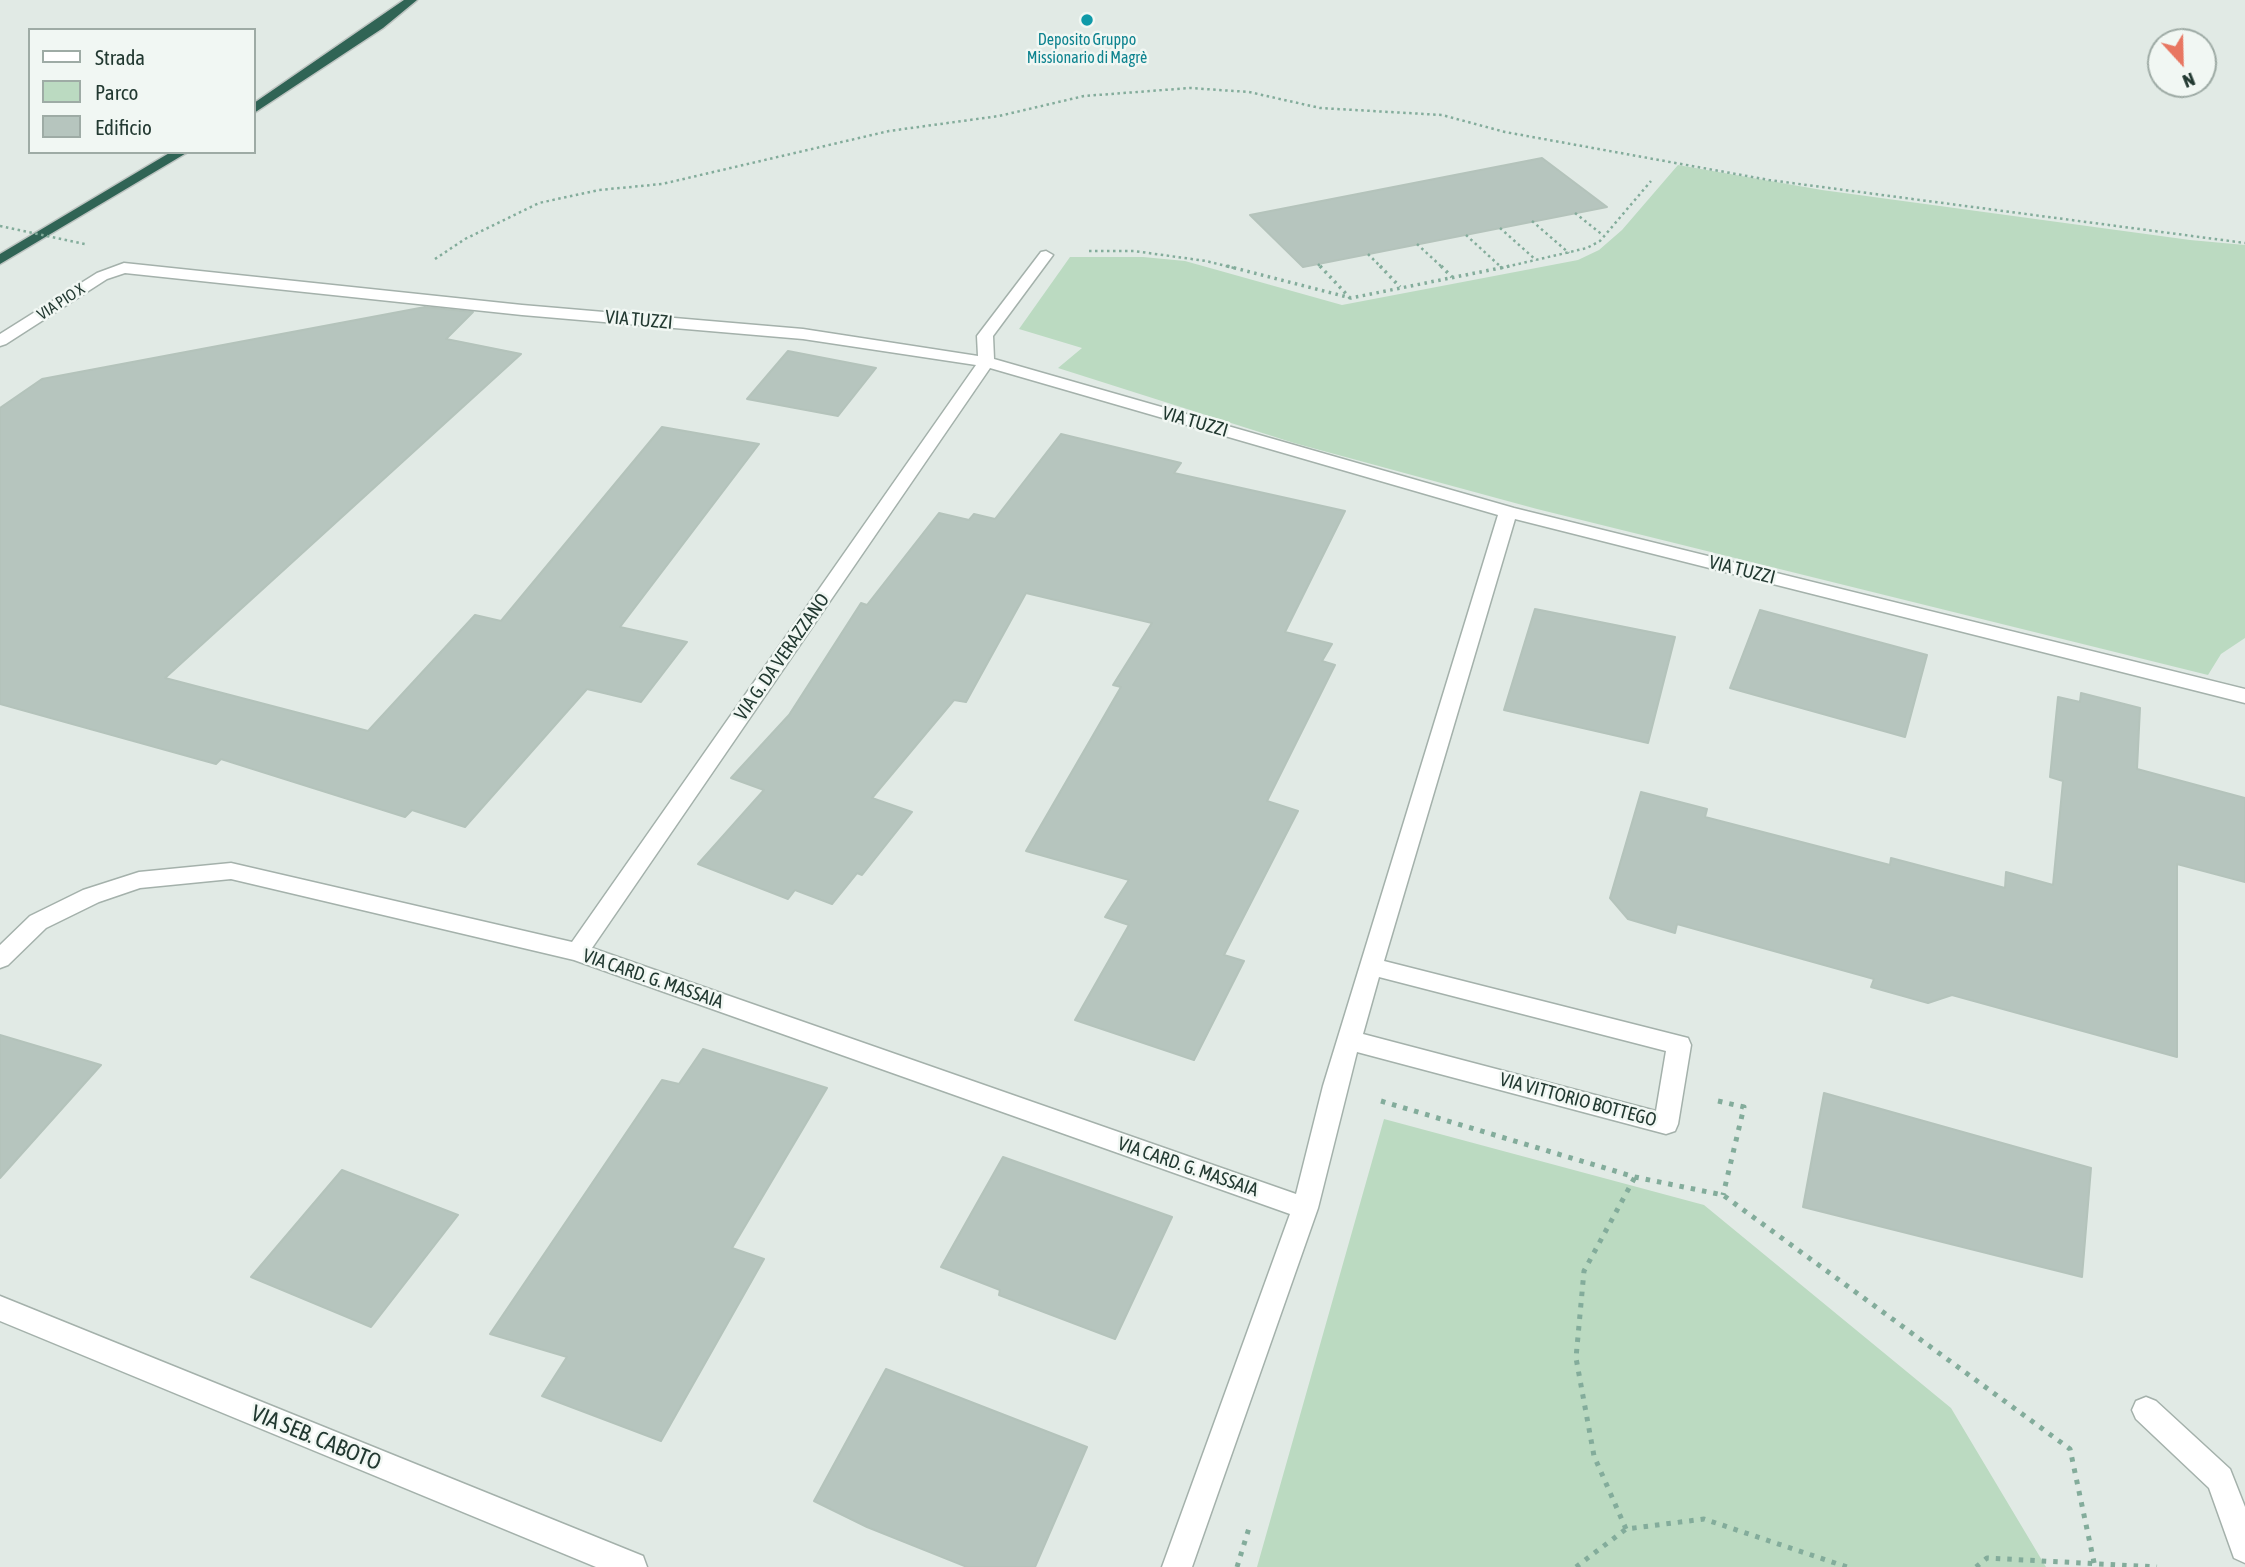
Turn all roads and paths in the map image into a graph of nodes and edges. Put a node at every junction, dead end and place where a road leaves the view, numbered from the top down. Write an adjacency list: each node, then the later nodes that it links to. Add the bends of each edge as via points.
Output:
1 (411, 0): 2 (highway)
2 (256, 108)
3 (178, 154): 18 (highway)
4 (1651, 181): 10 (path)
5 (1575, 213): 10 (path)
6 (1532, 221): 16 (path)
7 (0, 226): 12 (path, bridge)
8 (1500, 228): 19 (path)
9 (1466, 235): 22 (path)
10 (1604, 236): 16 (path)
11 (2245, 243): 25 (path, via 1769,180 1505,132 1442,115 1320,108 1248,92 1163,89 1084,96 999,116 889,131 662,184 599,190 539,204 465,239)
12 (85, 244)
13 (1418, 244): 23 (path)
14 (1083, 250): 26 (path, via 1134,251 1206,261)
15 (1368, 254): 24 (path)
16 (1570, 254): 19 (path)
17 (1046, 255): 28 (street, via 985,336)
18 (0, 260)
19 (1537, 261): 22 (path)
20 (1318, 264): 26 (path)
21 (124, 268): 25 (street, VIA TUZZI); 27 (street, VIA PIO X, via 102,276)
22 (1502, 268): 23 (path)
23 (1452, 278): 24 (path)
24 (1401, 288): 26 (path)
25 (379, 296): 28 (street, VIA TUZZI, via 803,334)
26 (1351, 298)
27 (0, 341)
28 (986, 362): 29 (street, VIA TUZZI); 31 (street, VIA G. DA VERAZZANO)
29 (1508, 512): 30 (street, VIA TUZZI); 33 (street)
30 (2245, 695)
31 (578, 952): 32 (street, VIA CARD. G. MASSAIA, via 231,871 139,880 92,895 38,922); 39 (street, VIA CARD. G. MASSAIA)
32 (0, 959)
33 (1371, 966): 34 (street); 36 (street, VIA VITTORIO BOTTEGO, via 1679,1045)
34 (1349, 1040): 35 (street); 36 (street, VIA VITTORIO BOTTEGO, via 1666,1124)
35 (1335, 1086): 37 (path); 39 (street)
36 (1671, 1091): 38 (path, via 1744,1107)
37 (1635, 1177): 38 (path); 42 (path, via 1584,1271 1576,1358 1594,1456)
38 (1723, 1195): 44 (path, via 2070,1449)
39 (1305, 1208): 46 (street)
40 (0, 1308): 45 (street, VIA SEB. CABOTO)
41 (2146, 1410): 43 (street, via 2220,1479)
42 (1626, 1529): 47 (path); 48 (path, via 1704,1519)
43 (2245, 1548)
44 (2095, 1565): 49 (path, via 1987,1558); 50 (path)
45 (632, 1567)
46 (1177, 1567)
47 (1576, 1567)
48 (1847, 1567)
49 (1976, 1567)
50 (2157, 1567)

